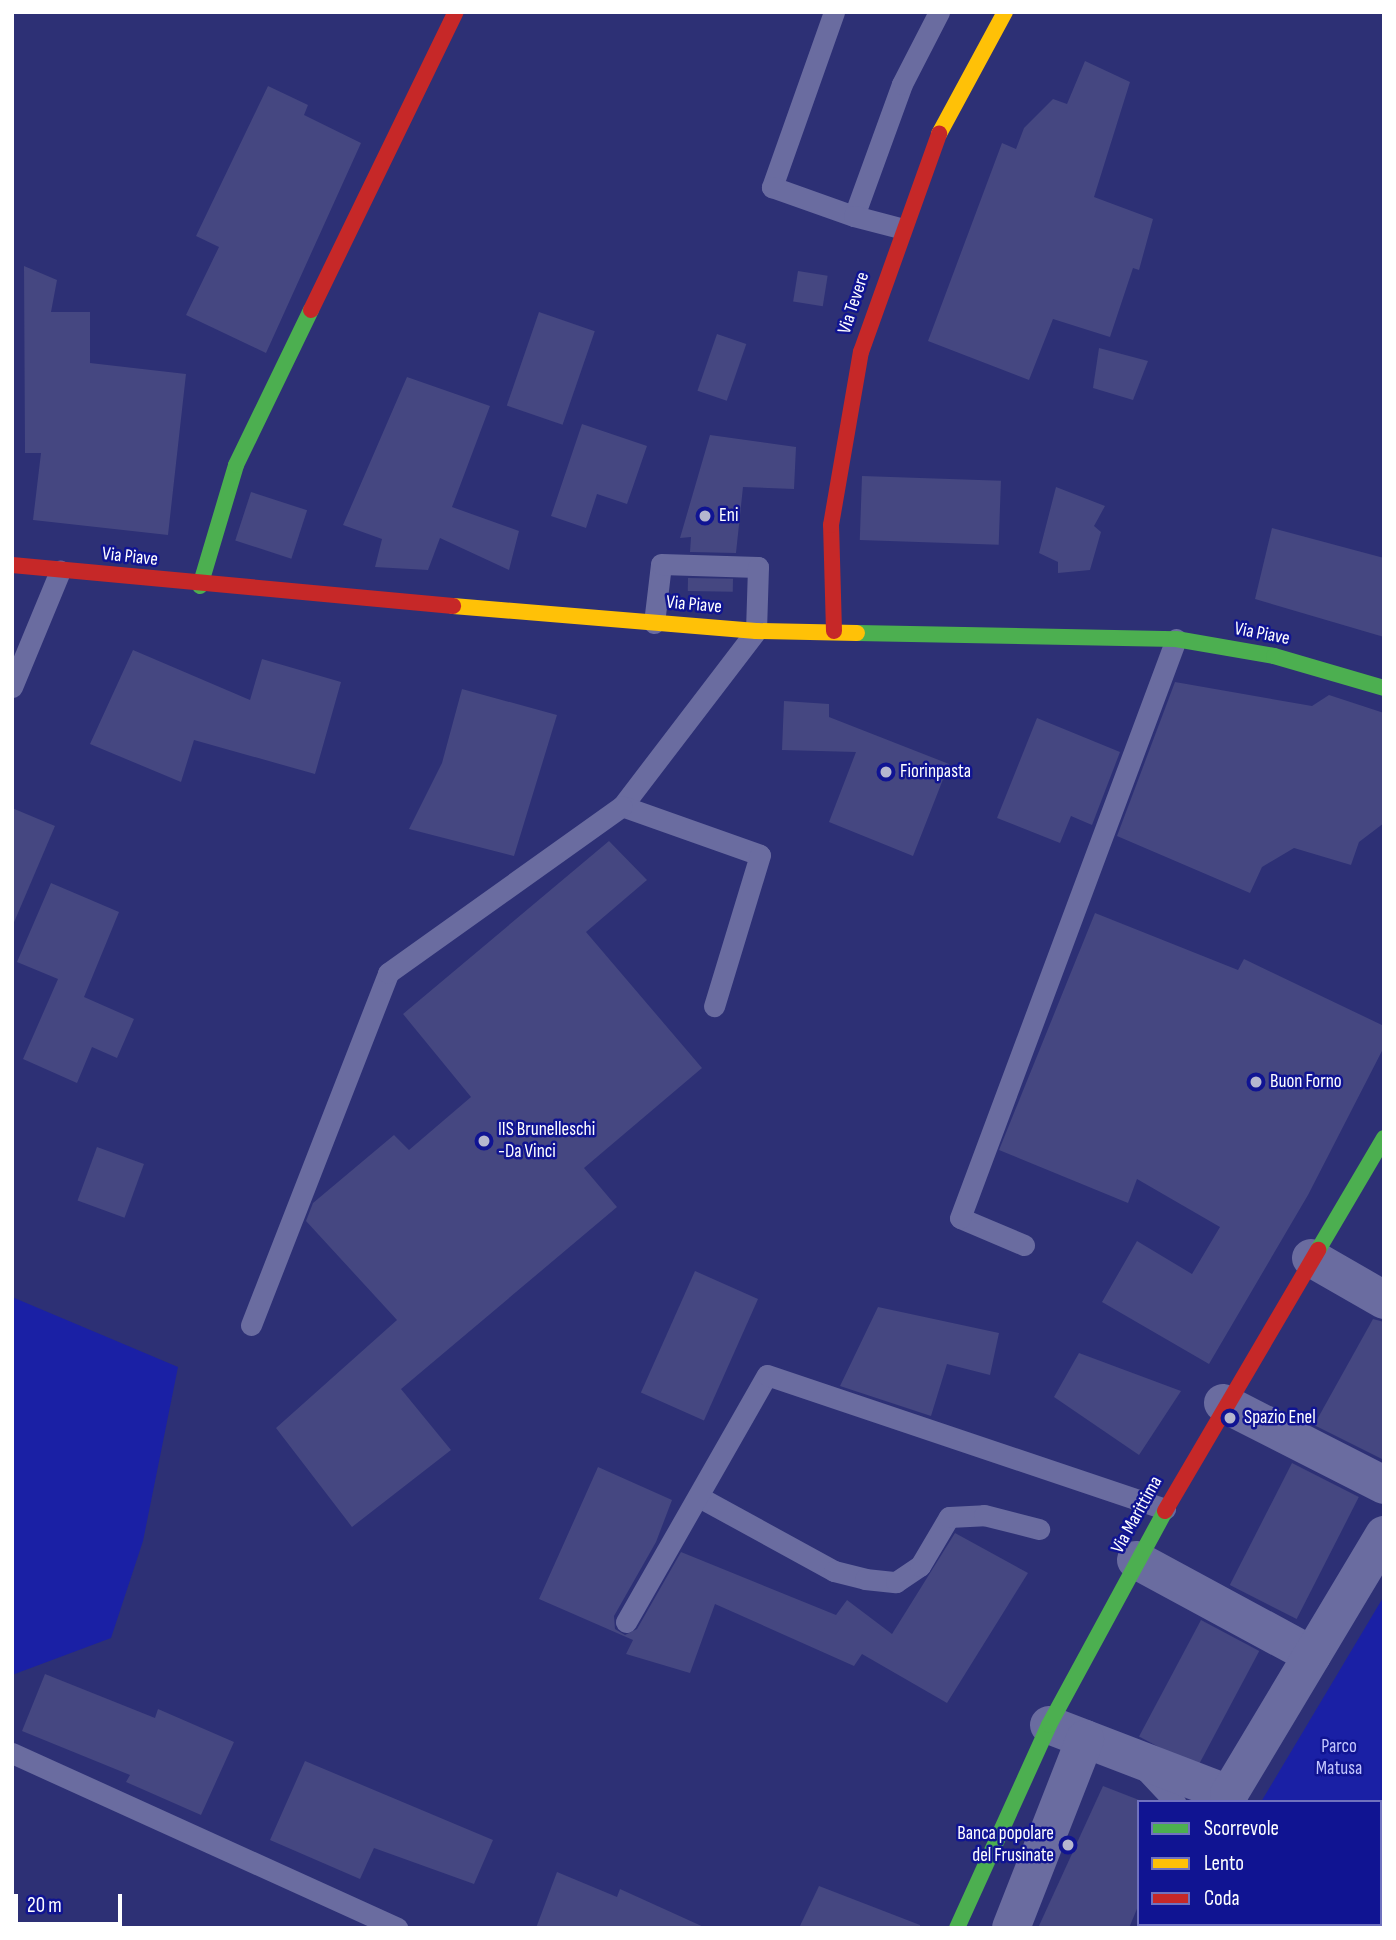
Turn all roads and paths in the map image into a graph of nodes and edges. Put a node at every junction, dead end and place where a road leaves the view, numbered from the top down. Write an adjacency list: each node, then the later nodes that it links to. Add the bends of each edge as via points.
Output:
1 (456, 12): 9 (main road, via 236,465)
2 (834, 12): 5 (lane, via 772,187)
3 (939, 12): 5 (lane, via 902,84)
4 (1005, 12): 6 (main road, Via Tevere, via 928,156)
5 (854, 216): 6 (lane)
6 (900, 228): 12 (main road, Via Tevere, via 861,352 842,437 831,525)
7 (12, 565): 8 (main road, Via Piave)
8 (60, 571): 9 (main road, Via Piave); 15 (lane)
9 (200, 586): 10 (main road, Via Piave)
10 (654, 623): 11 (main road, Via Piave); 11 (lane, via 661,564 758,567)
11 (756, 631): 12 (main road, Via Piave); 16 (lane)
12 (834, 631): 13 (main road, Via Piave)
13 (1176, 639): 14 (main road, Via Piave, via 1274,656); 19 (lane, via 960,1217)
14 (1379, 684)
15 (12, 687)
16 (622, 806): 17 (lane, via 760,855); 22 (lane, via 388,973)
17 (715, 1006)
18 (1384, 1138): 20 (main road, Via Marittima)
19 (1024, 1245)
20 (1311, 1258): 21 (street); 23 (main road, Via Marittima)
21 (1384, 1300)
22 (251, 1325)
23 (1223, 1403): 24 (street); 26 (main road, Via Marittima)
24 (1384, 1485)
25 (699, 1497): 26 (lane, via 767,1375); 27 (lane, via 834,1571 864,1579 896,1582 920,1566 949,1517 984,1515); 30 (lane)
26 (1165, 1509): 29 (main road, Via Marittima)
27 (1039, 1529)
28 (1384, 1535): 31 (street)
29 (1136, 1560): 31 (street); 32 (main road, Via Marittima)
30 (626, 1622)
31 (1312, 1655): 35 (street, via 1229,1794)
32 (1049, 1725): 33 (street); 38 (main road, Via Marittima)
33 (1085, 1739): 35 (street); 39 (street)
34 (12, 1753): 37 (lane)
35 (1134, 1758): 36 (lane)
36 (1173, 1800)
37 (397, 1928)
38 (957, 1928)
39 (1011, 1928)

